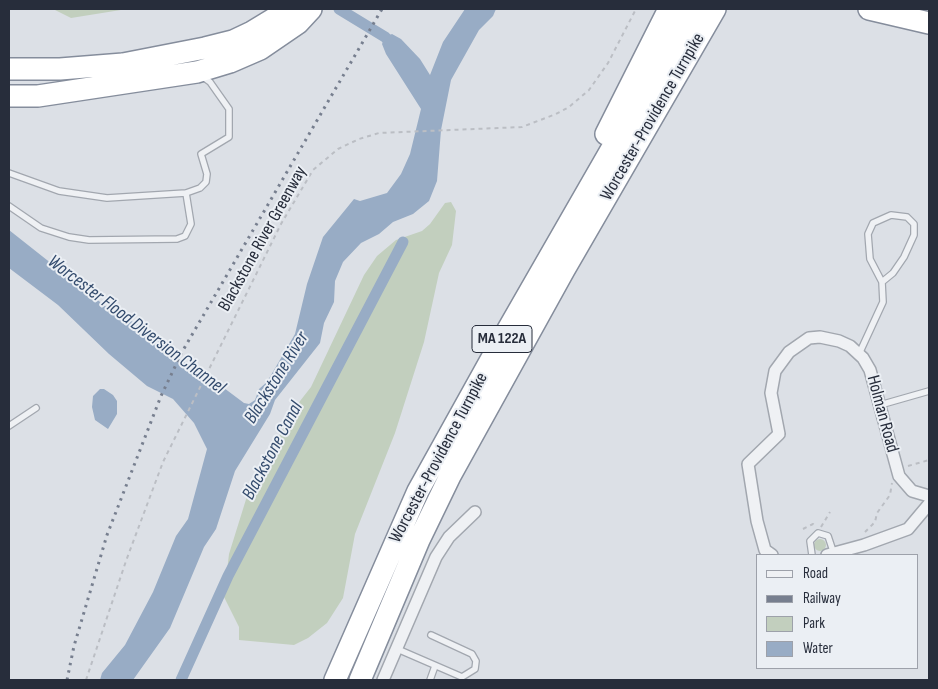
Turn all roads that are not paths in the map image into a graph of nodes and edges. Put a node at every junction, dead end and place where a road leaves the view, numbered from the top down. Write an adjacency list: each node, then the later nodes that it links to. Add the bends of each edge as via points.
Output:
1 (287, 9): 8 (highway, via 252,32 205,48 122,64)
2 (311, 9): 9 (highway, via 298,23 260,49)
3 (669, 9): 15 (highway, via 603,141 522,288)
4 (692, 9): 15 (highway, Worcester-Providence Turnpike / MA 122A)
5 (715, 9): 31 (highway, Worcester-Providence Turnpike / MA 122A, via 564,270 450,476 419,540)
6 (869, 9): 7 (highway)
7 (929, 23)
8 (9, 69)
9 (197, 72): 10 (highway, via 38,96); 12 (lane, via 210,82 229,109 228,137 201,154 206,182)
10 (9, 96)
11 (9, 173): 12 (lane, via 59,191 107,198)
12 (186, 193): 13 (lane, via 191,224 185,236 176,239 89,240 69,237 41,228)
13 (9, 206)
14 (882, 282): 14 (lane, via 870,259 868,234 874,222 891,215 907,217 914,224 914,235 904,257); 16 (lane, via 883,302)
15 (503, 338): 30 (highway, Worcester-Providence Turnpike / MA 122A, via 418,491)
16 (859, 354): 18 (street, Holman Road, via 870,370); 24 (street, Holman Road, via 839,341 814,337 794,348 775,371 771,393 779,434 748,464 757,521 765,550)
17 (929, 390): 18 (lane)
18 (880, 405): 21 (street, Holman Road, via 899,476 912,491)
19 (36, 408): 20 (lane)
20 (9, 426)
21 (929, 496)
22 (929, 504): 26 (street, via 908,529)
23 (475, 512): 28 (street, via 449,537 436,557)
24 (771, 554)
25 (812, 554): 26 (lane, via 810,541 818,533 828,536)
26 (831, 554)
27 (431, 635): 29 (lane, via 472,654 476,661 474,669 462,678)
28 (395, 648): 29 (lane); 32 (street)
29 (435, 666): 33 (lane)
30 (335, 680)
31 (360, 680)
32 (383, 680)
33 (430, 680)

